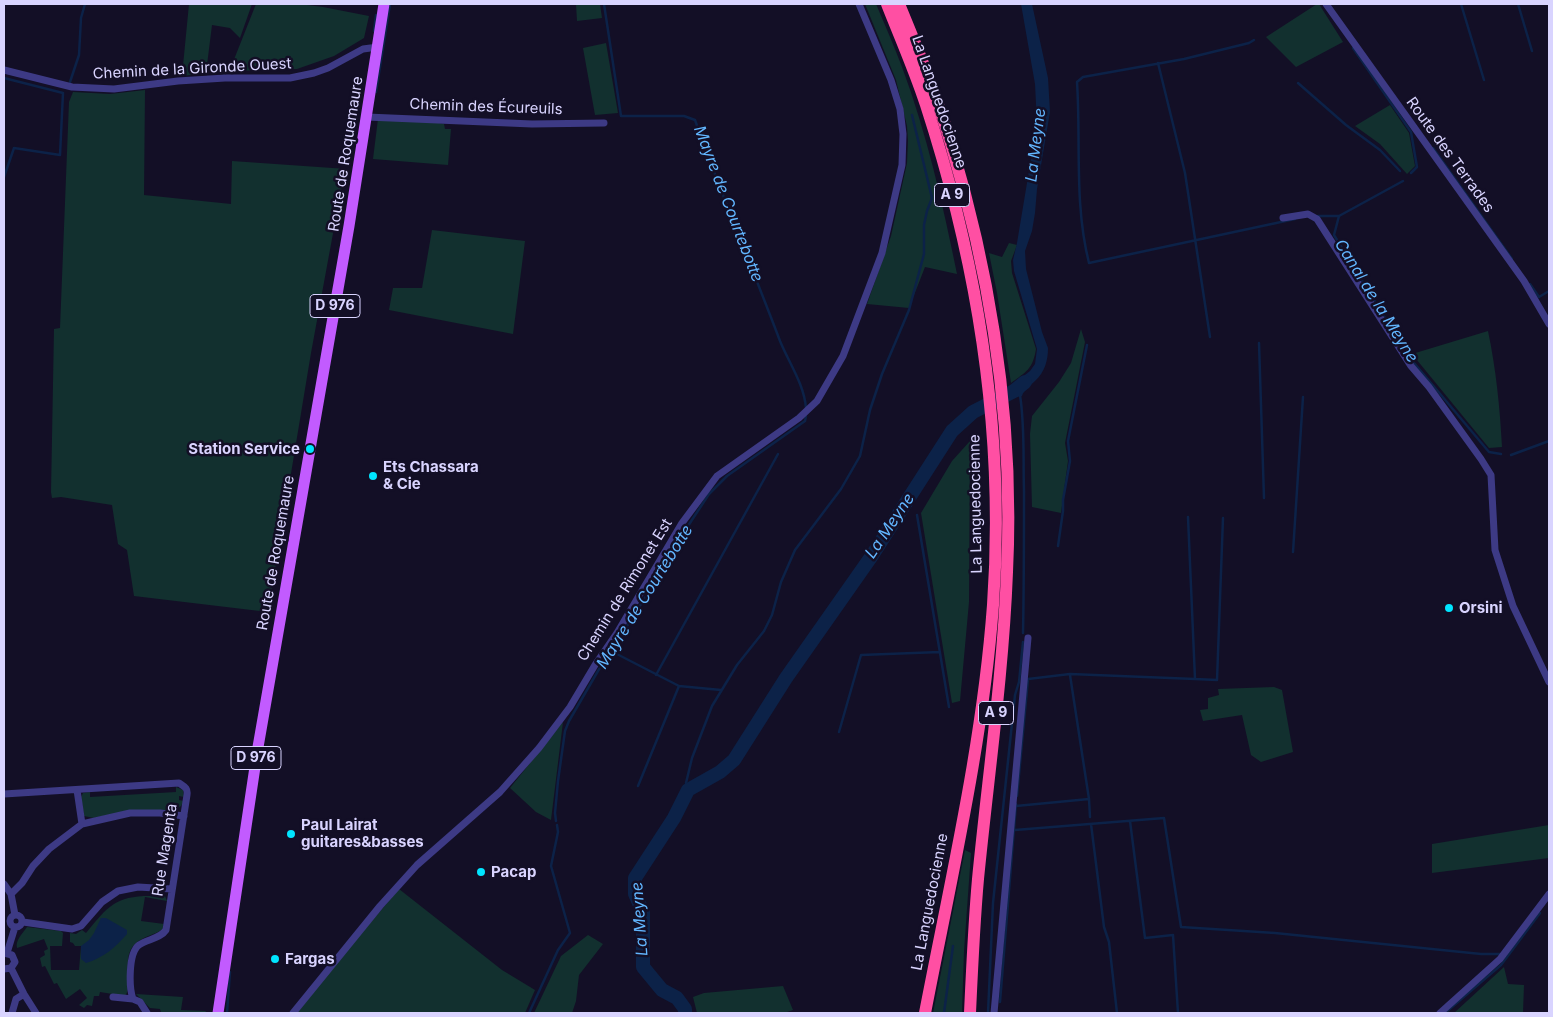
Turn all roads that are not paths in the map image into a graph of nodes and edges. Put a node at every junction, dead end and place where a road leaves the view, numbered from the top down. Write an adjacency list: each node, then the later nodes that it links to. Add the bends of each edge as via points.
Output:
1 (384, 4): 6 (main road, Route de Roquemaure / D 976)
2 (859, 4): 34 (street, Chemin de Rimonet Est, via 900,109 902,166 882,253 843,356 817,402 717,476 682,523 570,708 539,748 500,792 417,865)
3 (887, 4): 35 (highway, La Languedocienne / A 9, via 925,102 955,204 976,302 991,420 995,521 990,637 976,738)
4 (899, 4): 36 (highway, La Languedocienne / A 9, via 936,97 967,200 984,284 1003,412 1008,570 1000,683 978,881)
5 (1326, 4): 11 (street, Route des Terrades, via 1524,281)
6 (378, 48): 7 (street, Chemin de la Gironde Ouest, via 363,49 328,68 290,78 216,78 114,89 72,87); 8 (main road, Route de Roquemaure / D 976)
7 (4, 70)
8 (367, 117): 9 (street, Chemin des Écureuils, via 532,124); 33 (main road, Route de Roquemaure / D 976, via 258,747)
9 (604, 123)
10 (1283, 218): 13 (street, via 1308,214 1318,219 1411,366 1482,459 1491,475 1495,550 1513,606)
11 (1549, 324)
12 (1028, 638): 37 (street)
13 (1549, 682)
14 (77, 790): 15 (street, Rue Magenta); 16 (street, Rue Magenta, via 179,784 188,791); 17 (street)
15 (4, 794)
16 (184, 816): 17 (street, via 130,812); 19 (street, Rue Magenta)
17 (82, 824): 20 (street, via 49,849)
18 (4, 884): 20 (street)
19 (172, 889): 23 (street, via 138,887 118,891 102,902 81,926 72,930); 29 (street, Rue Magenta, via 166,930 133,952)
20 (11, 894): 22 (street)
21 (1549, 894): 38 (street, via 1500,959)
22 (15, 915): 23 (street, via 20,916); 24 (street, via 10,921)
23 (22, 922): 24 (street)
24 (15, 927): 25 (street)
25 (6, 953): 26 (street, via 15,960)
26 (7, 969): 27 (street)
27 (24, 994): 30 (street, via 16,999); 31 (street)
28 (114, 997): 29 (street)
29 (133, 999): 32 (street, via 140,1002)
30 (12, 1013)
31 (36, 1013)
32 (147, 1013)
33 (220, 1013)
34 (293, 1013)
35 (925, 1013)
36 (970, 1013)
37 (994, 1013)
38 (1440, 1013)

